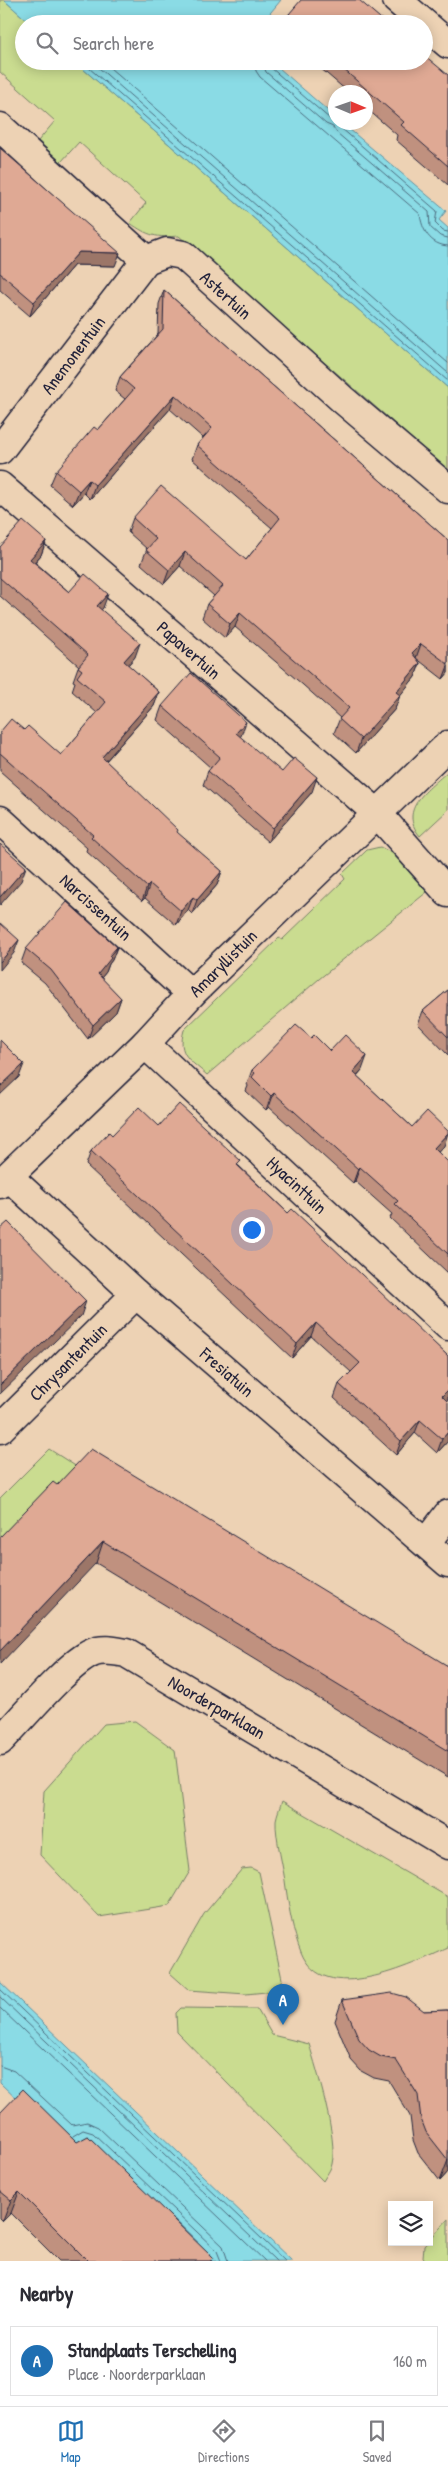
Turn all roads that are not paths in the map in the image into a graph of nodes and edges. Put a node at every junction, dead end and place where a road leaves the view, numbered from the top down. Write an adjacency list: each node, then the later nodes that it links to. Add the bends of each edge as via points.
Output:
1 (397, 0): 2 (street)
2 (414, 15)
3 (433, 31): 4 (street)
4 (448, 44)
5 (0, 127): 6 (street)
6 (146, 260): 7 (street, Anemonentuin); 9 (street, Astertuin, via 167,252 182,255)
7 (0, 450)
8 (0, 486): 11 (street, Papavertuin)
9 (448, 489)
10 (448, 745): 11 (street, Amaryllistuin)
11 (377, 813): 13 (street, Papavertuin); 14 (street, Amaryllistuin)
12 (0, 820): 14 (street, Narcissentuin)
13 (448, 893)
14 (191, 994): 15 (street, Amaryllistuin)
15 (145, 1044): 16 (street, Amaryllistuin); 18 (street, Hyacinttuin)
16 (4, 1180): 17 (street, Fresiatuin)
17 (136, 1294): 19 (street, Chrysantentuin); 21 (street, Fresiatuin)
18 (448, 1326)
19 (0, 1429)
20 (448, 1514): 21 (street)
21 (426, 1543): 22 (street, Fresiatuin)
22 (448, 1563)
23 (0, 1741): 24 (street, Noorderparklaan, via 75,1664 93,1652 110,1650 126,1653)
24 (448, 1845)

